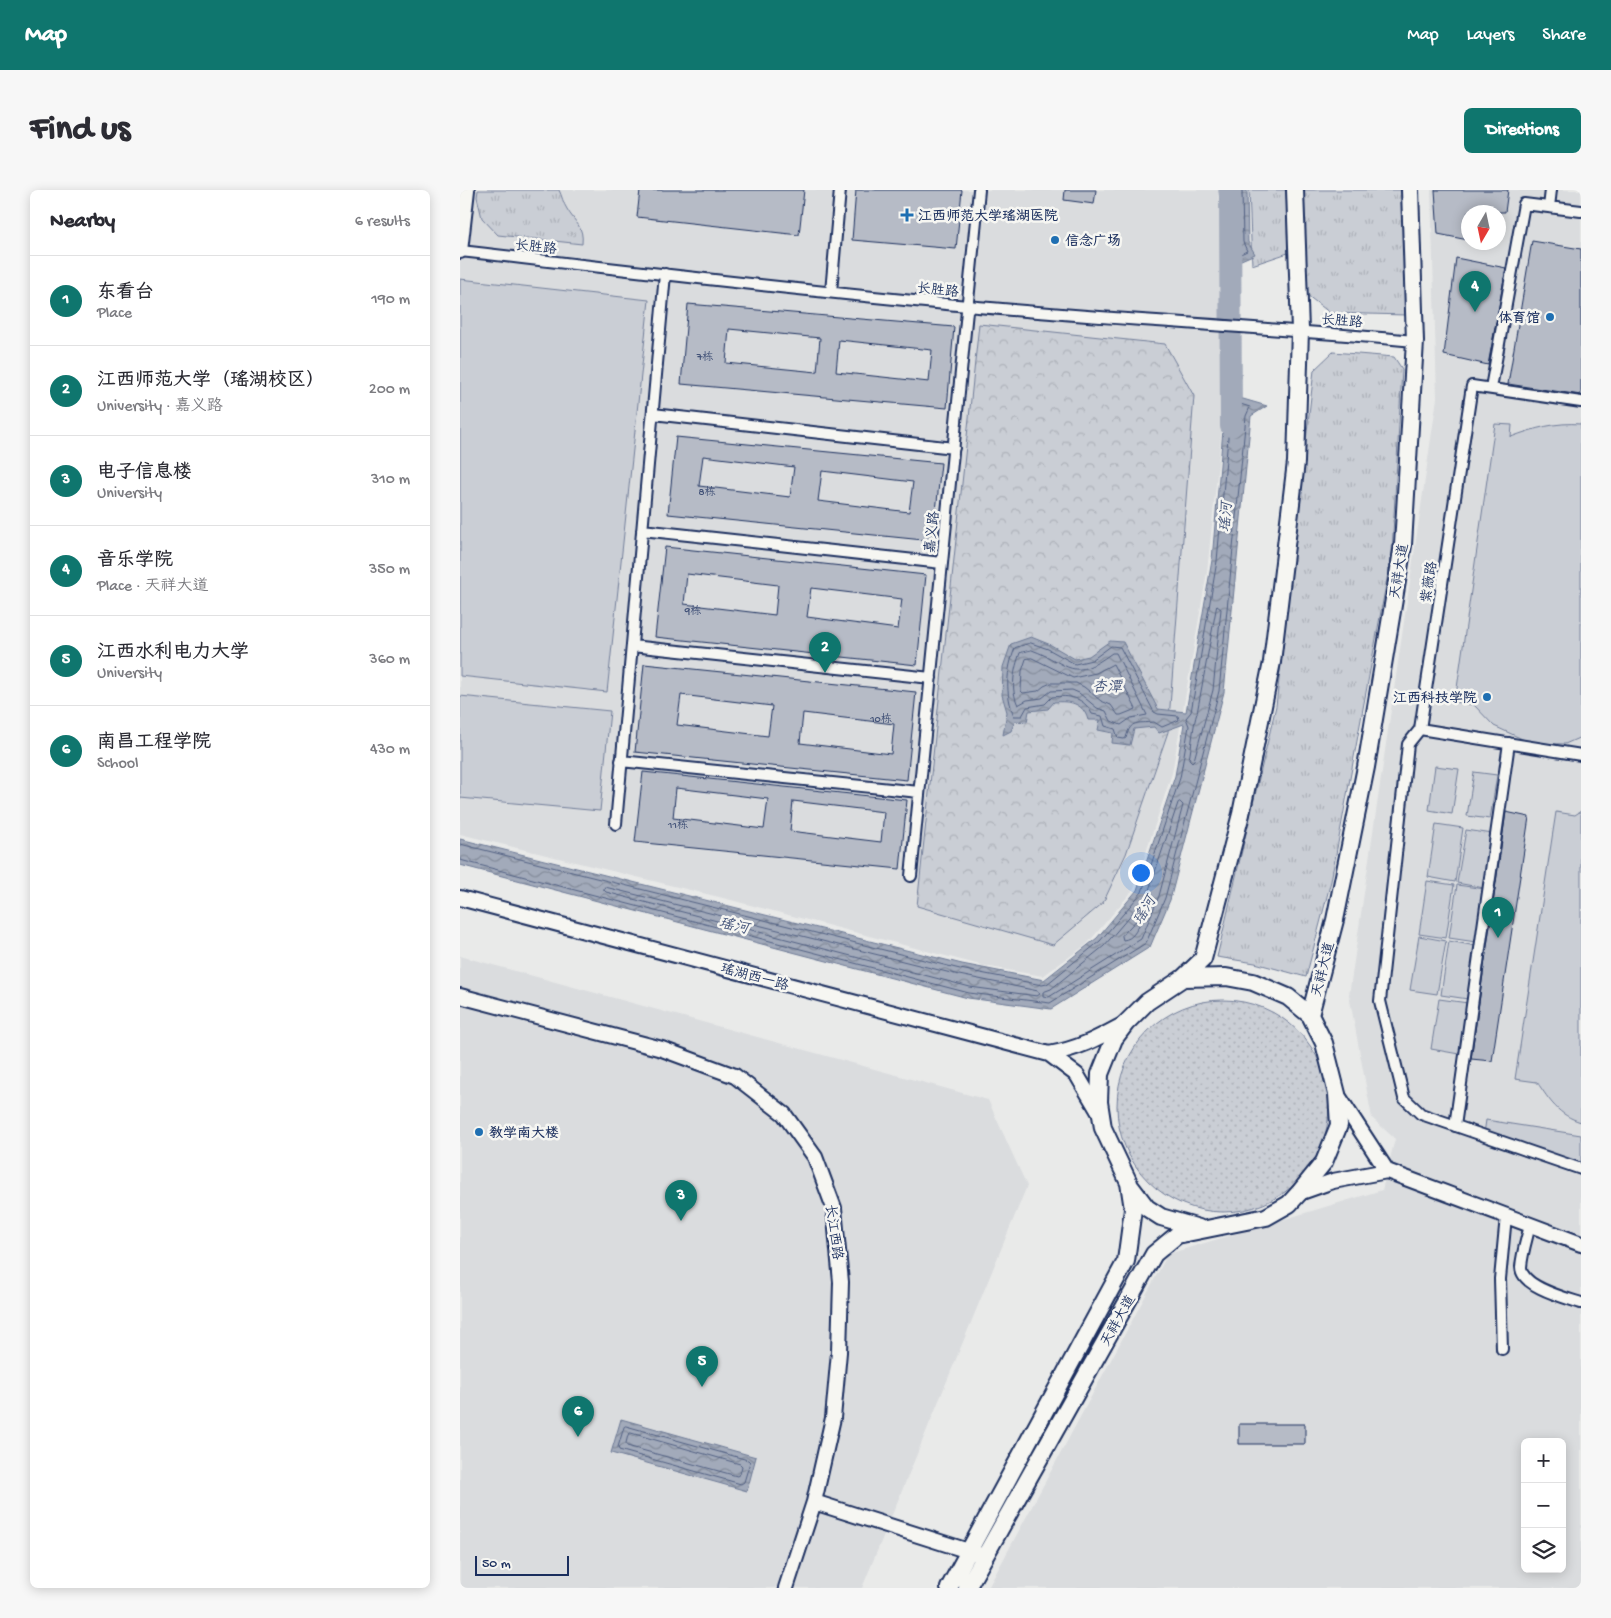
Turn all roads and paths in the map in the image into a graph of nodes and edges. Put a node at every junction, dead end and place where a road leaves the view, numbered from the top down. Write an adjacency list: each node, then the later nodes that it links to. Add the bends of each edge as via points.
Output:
1 (467, 190): 9 (street)
2 (840, 190): 11 (street)
3 (979, 190): 12 (street, 嘉义路)
4 (1295, 190): 13 (main road, 天祥大道)
5 (1410, 190): 14 (main road, 天祥大道)
6 (1551, 190): 7 (street)
7 (1548, 207): 8 (street); 15 (street, via 1524,204)
8 (1581, 211)
9 (460, 252): 10 (street, 长胜路)
10 (666, 274): 11 (street, 长胜路); 17 (street)
11 (831, 292): 12 (street, 长胜路)
12 (968, 306): 13 (street, 长胜路); 18 (street, 嘉义路)
13 (1300, 330): 14 (street, 长胜路); 31 (main road, 天祥大道, via 1296,462 1272,662 1241,814 1203,958)
14 (1415, 341): 33 (main road, 天祥大道, via 1403,545 1366,767 1335,920)
15 (1491, 388): 16 (street, 紫薇路); 23 (street, 紫薇路, via 1472,386)
16 (1581, 402)
17 (653, 414): 18 (street); 19 (street)
18 (954, 448): 20 (street, 嘉义路)
19 (642, 530): 20 (street); 21 (street)
20 (942, 563): 22 (street, 嘉义路)
21 (632, 646): 22 (street); 26 (street)
22 (931, 678): 27 (street, 嘉义路)
23 (1420, 729): 24 (street); 38 (street, via 1408,744 1380,1001 1404,1098 1421,1114)
24 (1509, 743): 25 (street); 38 (street)
25 (1581, 755)
26 (622, 761): 27 (street); 28 (street)
27 (919, 792): 29 (street, 嘉义路)
28 (616, 824)
29 (911, 876)
30 (460, 898): 35 (street, 瑶湖西一路)
31 (1183, 978): 33 (main road, via 1253,982 1288,997); 34 (main road, 天祥大道, via 1147,1002)
32 (460, 996): 49 (street, 长江西路, via 662,1049 735,1076 784,1114 815,1157 834,1208 841,1282 840,1352 833,1418)
33 (1310, 1015): 36 (main road, 天祥大道, via 1324,1043)
34 (1126, 1023): 35 (street, via 1074,1049); 37 (main road, 天祥大道, via 1114,1039 1100,1074)
35 (1049, 1054): 37 (street, via 1077,1075)
36 (1337, 1094): 40 (street); 42 (main road, 天祥大道, via 1339,1125 1324,1162)
37 (1102, 1116): 41 (main road, 天祥大道, via 1113,1152)
38 (1455, 1126): 39 (street)
39 (1581, 1169)
40 (1387, 1171): 42 (street, via 1333,1181); 43 (street)
41 (1129, 1183): 45 (main road, via 1147,1208 1161,1218); 50 (main road, 天祥大道, via 1133,1209 1126,1261)
42 (1300, 1194): 45 (main road, 天祥大道, via 1266,1217)
43 (1506, 1216): 44 (street); 48 (street, via 1500,1279)
44 (1530, 1225): 46 (street); 47 (street, via 1521,1268 1526,1278 1543,1291)
45 (1206, 1229): 50 (main road, 天祥大道, via 1177,1235 1154,1254)
46 (1581, 1244)
47 (1581, 1303)
48 (1502, 1349)
49 (814, 1502): 50 (street); 51 (street, 长江西路)
50 (976, 1554): 52 (main road, 天祥大道); 53 (main road, 天祥大道)
51 (786, 1588)
52 (949, 1588)
53 (967, 1588)

